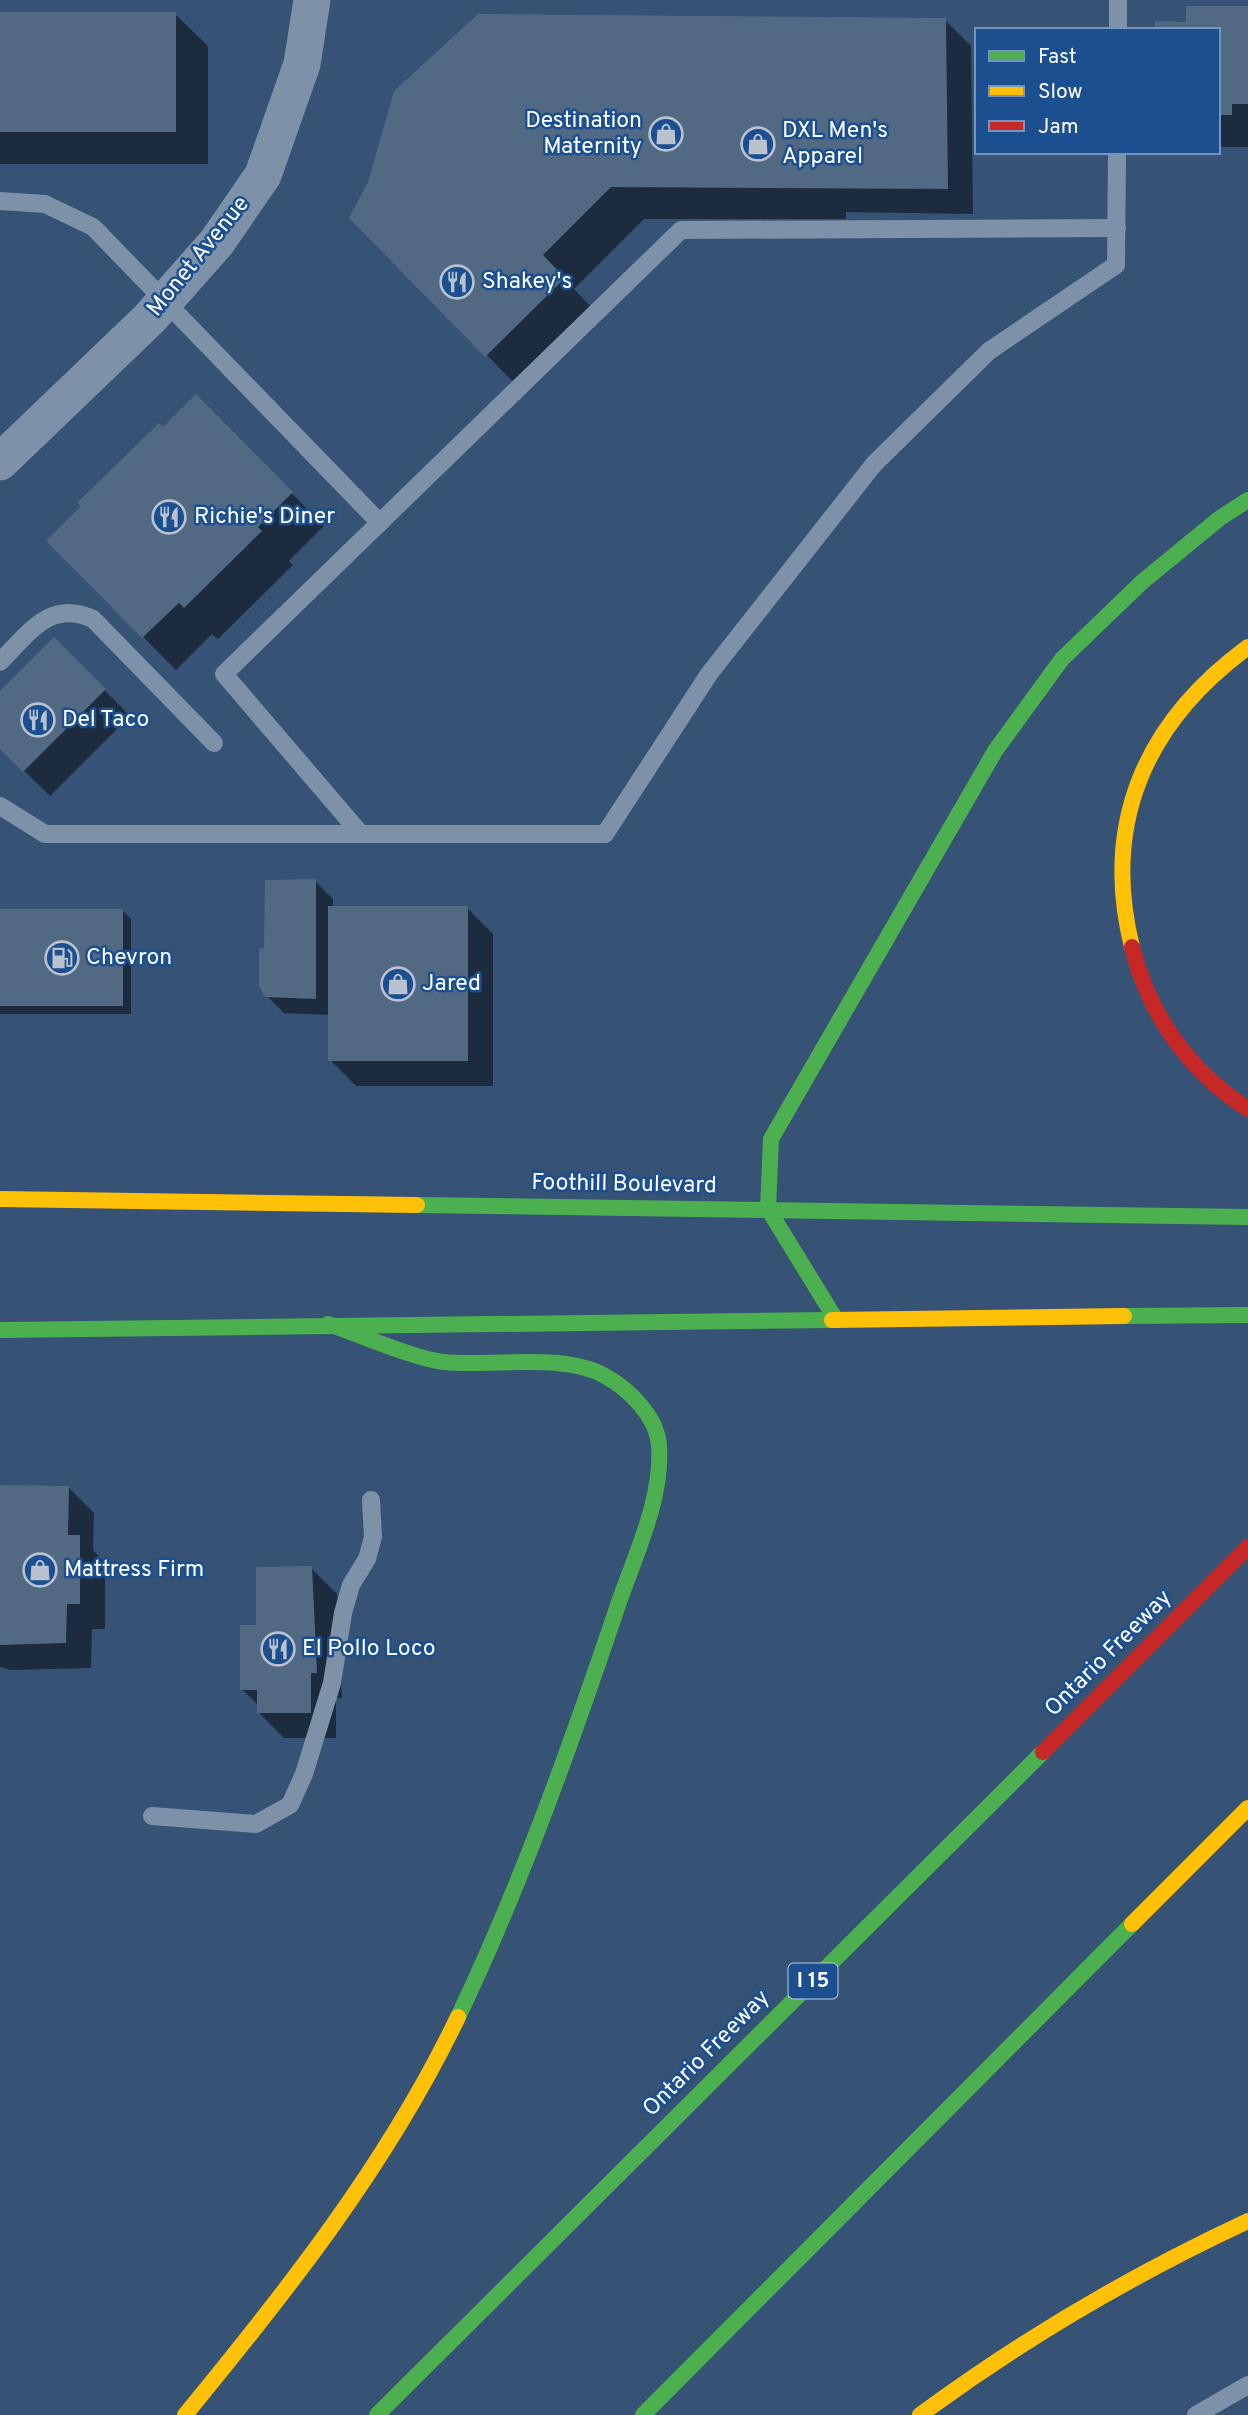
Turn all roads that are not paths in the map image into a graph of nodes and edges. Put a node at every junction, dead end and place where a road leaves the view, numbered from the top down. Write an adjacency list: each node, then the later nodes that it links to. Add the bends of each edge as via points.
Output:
1 (312, 0): 7 (street, Monet Avenue, via 302,64 263,175 217,242)
2 (1118, 0): 3 (lane)
3 (1118, 28)
4 (1117, 154): 6 (lane)
5 (0, 201): 7 (lane, via 44,204 93,227)
6 (1117, 228): 10 (lane, via 681,230); 15 (lane, via 1116,265 989,351 873,464 709,674 605,834)
7 (164, 300): 8 (street, Monet Avenue, via 149,320); 10 (lane)
8 (0, 462)
9 (1248, 500): 18 (main road, via 1142,582 1062,659 995,751 771,1139)
10 (380, 523): 15 (lane, via 224,674)
11 (1248, 647): 16 (main road, via 1221,665 1178,710 1131,801 1123,857 1126,910 1139,974 1177,1047)
12 (0, 662): 13 (lane, via 49,616 65,611 81,614 93,619)
13 (214, 743)
14 (0, 806): 15 (lane, via 44,834)
15 (360, 833)
16 (1248, 1108)
17 (0, 1199): 18 (main road, Foothill Boulevard)
18 (768, 1209): 19 (main road, Foothill Boulevard); 21 (main road)
19 (1248, 1217)
20 (1248, 1315): 21 (main road)
21 (835, 1318): 22 (main road)
22 (328, 1324): 23 (main road); 30 (main road, via 441,1362 576,1365 605,1376 647,1415 659,1443 657,1490 551,1801 482,1968 437,2057 387,2146 323,2242)
23 (0, 1330)
24 (371, 1500): 27 (lane, via 373,1537 345,1604 332,1683 290,1805 256,1824)
25 (1248, 1547): 31 (main road, Ontario Freeway / I 15)
26 (1248, 1808): 32 (main road)
27 (152, 1816)
28 (1248, 2221): 33 (main road, via 1186,2249 992,2361)
29 (1248, 2385): 34 (lane)
30 (185, 2415)
31 (377, 2415)
32 (643, 2415)
33 (920, 2415)
34 (1196, 2415)

